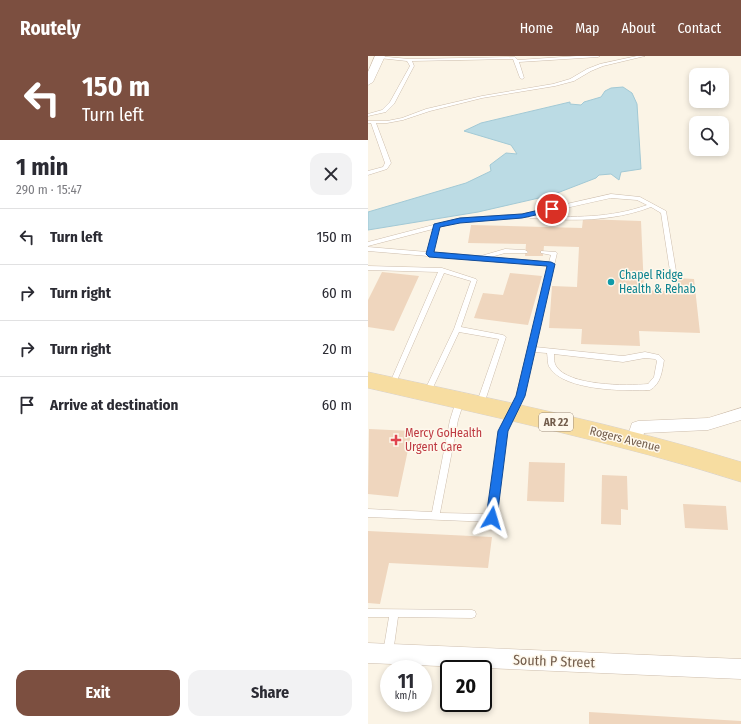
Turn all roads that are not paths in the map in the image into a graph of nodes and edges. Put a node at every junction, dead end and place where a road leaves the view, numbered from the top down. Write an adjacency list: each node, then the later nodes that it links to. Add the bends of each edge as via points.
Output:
1 (380, 56): 4 (lane); 7 (street)
2 (598, 56): 5 (lane)
3 (643, 56): 9 (lane, via 602,65 572,80 553,85 482,97 428,110 404,119)
4 (409, 60): 5 (lane, via 515,58); 8 (lane, via 412,66 392,103 384,111)
5 (517, 61): 6 (lane)
6 (522, 78)
7 (368, 82)
8 (368, 115)
9 (371, 123): 10 (lane, via 388,163 385,168)
10 (368, 173)
11 (652, 205): 12 (lane, via 596,218); 12 (lane, via 638,198 611,196); 23 (lane, via 664,212)
12 (522, 216): 13 (lane, via 460,220)
13 (436, 226): 14 (lane); 18 (lane)
14 (368, 244)
15 (368, 249): 18 (lane)
16 (525, 252): 19 (lane, via 505,251)
17 (543, 252): 20 (lane, via 554,253)
18 (429, 254): 19 (lane)
19 (479, 258): 20 (lane)
20 (551, 264): 25 (lane)
21 (368, 268): 22 (lane)
22 (442, 270): 24 (lane, via 474,280); 28 (lane)
23 (673, 271)
24 (457, 329): 29 (lane); 30 (lane, via 503,336)
25 (532, 349): 26 (lane); 31 (lane, via 520,396)
26 (550, 351): 26 (lane, via 623,359 645,355 661,360 657,378 650,387 588,385 559,374 553,367)
27 (368, 380): 28 (main road, Rogers Avenue / AR 22)
28 (392, 386): 29 (main road, Rogers Avenue / AR 22)
29 (427, 394): 30 (main road, Rogers Avenue / AR 22)
30 (470, 403): 31 (main road, Rogers Avenue / AR 22); 36 (lane, via 454,420)
31 (511, 412): 33 (main road, Rogers Avenue / AR 22); 36 (lane, via 503,431 492,518)
32 (741, 414): 33 (street, via 708,424 638,427)
33 (634, 441): 34 (main road, Rogers Avenue / AR 22)
34 (741, 472)
35 (368, 513): 36 (lane)
36 (435, 516)
37 (368, 613): 38 (lane)
38 (394, 613): 39 (lane); 41 (lane)
39 (472, 614)
40 (368, 653): 41 (street, South P Street)
41 (388, 654): 42 (street, South P Street)
42 (741, 669)

